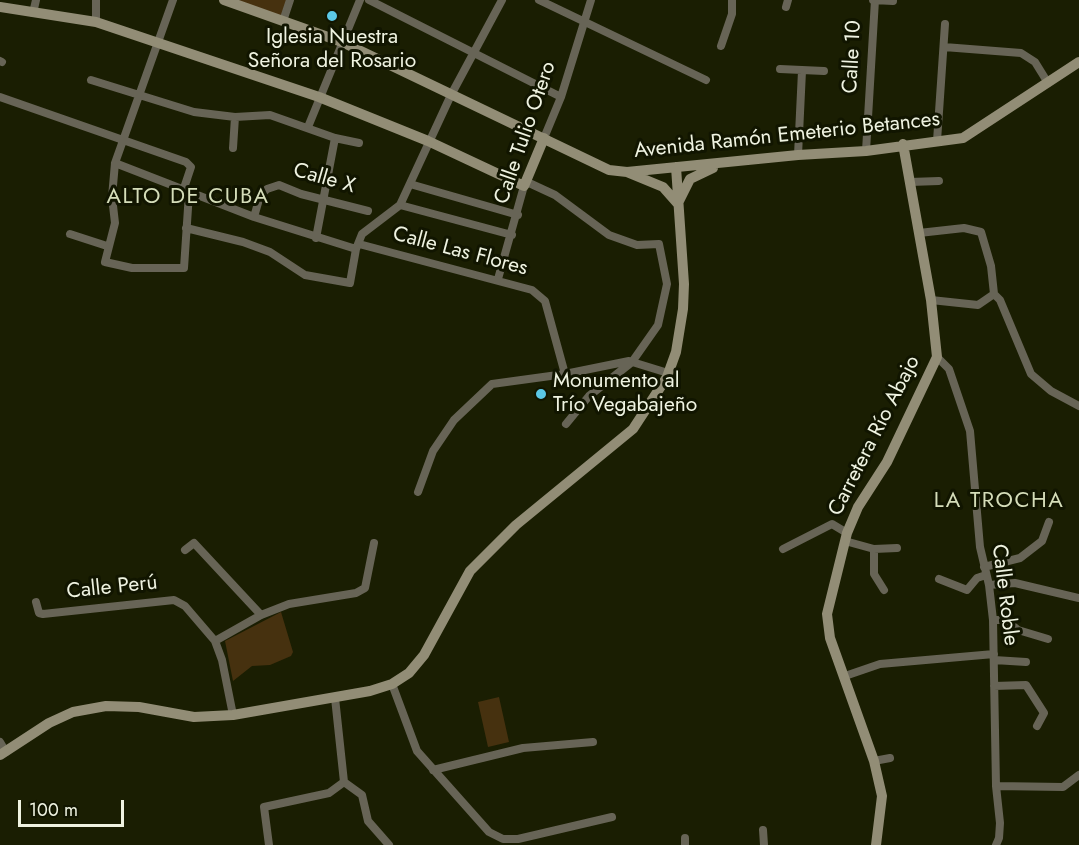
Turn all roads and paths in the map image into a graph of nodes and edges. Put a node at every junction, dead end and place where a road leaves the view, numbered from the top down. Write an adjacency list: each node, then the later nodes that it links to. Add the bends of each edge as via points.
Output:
1 (36, 0): 15 (street)
2 (96, 0): 17 (street)
3 (173, 0): 21 (street)
4 (224, 0): 16 (street, Avenida Ramón Emeterio Betances)
5 (290, 0): 16 (street)
6 (360, 0): 20 (street)
7 (369, 0): 24 (street)
8 (502, 0): 24 (street)
9 (539, 0): 18 (street)
10 (591, 0): 18 (street, Calle Tulio Otero)
11 (732, 0): 22 (street, via 732,14)
12 (874, 0): 13 (street); 47 (street, Calle 10)
13 (893, 1)
14 (0, 7): 15 (street)
15 (33, 13): 17 (street)
16 (283, 21): 20 (street, Avenida Ramón Emeterio Betances)
17 (96, 22): 21 (street)
18 (584, 23): 30 (street); 35 (street, Calle Tulio Otero)
19 (945, 24): 23 (street)
20 (342, 42): 32 (street, Avenida Ramón Emeterio Betances); 36 (street)
21 (158, 43): 33 (street); 36 (street)
22 (721, 46)
23 (944, 47): 31 (street, via 1021,52 1035,62); 43 (street)
24 (473, 53): 32 (street); 35 (street)
25 (1079, 62): 31 (street, Avenida Ramón Emeterio Betances)
26 (780, 69): 27 (street)
27 (802, 71): 28 (street); 48 (street)
28 (824, 71)
29 (91, 80): 33 (street)
30 (706, 80)
31 (1048, 83): 43 (street, Avenida Ramón Emeterio Betances, via 963,138)
32 (451, 95): 40 (street, Avenida Ramón Emeterio Betances); 42 (street)
33 (140, 96): 37 (street, via 195,112); 41 (street)
34 (0, 97): 41 (street)
35 (561, 97): 40 (street, Calle Tulio Otero)
36 (319, 98): 38 (street); 42 (street)
37 (235, 117): 38 (street, via 270,115); 46 (street)
38 (308, 127): 39 (street)
39 (335, 138): 44 (street); 58 (street)
40 (544, 138): 52 (street, Avenida Ramón Emeterio Betances, via 609,170); 56 (street, Calle Tulio Otero)
41 (124, 139): 50 (street); 57 (street, via 186,162 191,167)
42 (428, 141): 55 (street); 56 (street)
43 (937, 141): 45 (street, Avenida Ramón Emeterio Betances)
44 (359, 143)
45 (903, 144): 47 (street, Avenida Ramón Emeterio Betances); 54 (street, Carretera Río Abajo)
46 (233, 148)
47 (866, 151): 48 (street, Avenida Ramón Emeterio Betances)
48 (798, 155): 49 (street, Avenida Ramón Emeterio Betances)
49 (741, 160): 51 (street, Avenida Ramón Emeterio Betances); 59 (street, via 702,171 690,179)
50 (115, 163): 57 (street, Calle Las Flores); 69 (street, via 115,223)
51 (676, 167): 52 (street, Avenida Ramón Emeterio Betances); 59 (street)
52 (627, 172): 59 (street, via 663,187)
53 (939, 181): 54 (street)
54 (910, 182): 65 (street, Carretera Río Abajo)
55 (410, 184): 60 (street); 62 (street)
56 (525, 184): 62 (street, Calle Tulio Otero); 75 (street, via 555,195 609,235 637,245 659,244 667,284 658,325)
57 (186, 192): 63 (street, Calle Las Flores); 64 (street)
58 (324, 199): 61 (street, Calle X); 63 (street, Calle X, via 279,185 260,196); 68 (street)
59 (678, 204): 76 (street, via 683,309)
60 (400, 205): 67 (street); 70 (street, via 362,234)
61 (368, 211)
62 (518, 215): 67 (street, Calle Tulio Otero)
63 (254, 217): 68 (street, Calle Las Flores)
64 (186, 228): 69 (street, via 184,268 132,268 105,262); 70 (street, via 270,252 305,275 350,283)
65 (919, 233): 72 (street, via 964,228 981,232); 73 (street, Carretera Río Abajo)
66 (70, 234): 69 (street)
67 (512, 235): 71 (street, Calle Tulio Otero)
68 (316, 238): 70 (street, Calle Las Flores)
69 (107, 246)
70 (358, 246): 71 (street, Calle Las Flores)
71 (498, 279): 77 (street, Calle Las Flores, via 532,290 545,301)
72 (994, 294): 73 (street, via 978,305); 78 (street, via 1031,374)
73 (931, 300): 74 (street, Carretera Río Abajo)
74 (937, 357): 82 (street, Carretera Río Abajo); 88 (street, Calle Roble, via 949,369 970,431 978,536)
75 (632, 362): 76 (street); 77 (street); 79 (street, via 589,396)
76 (668, 373): 101 (street, via 633,429 516,525 470,571 424,656)
77 (565, 374): 80 (street, via 492,384 454,420 433,451)
78 (1079, 406)
79 (566, 424)
80 (418, 492)
81 (1049, 522): 88 (street, via 1042,541 1020,558)
82 (846, 537): 85 (street, via 832,524); 86 (street); 100 (street, Carretera Río Abajo, via 827,614 830,638)
83 (374, 543): 94 (street, via 365,588 356,593 289,604)
84 (897, 548): 86 (street)
85 (783, 549)
86 (874, 549): 91 (street, via 874,573)
87 (185, 550): 94 (street, via 194,543)
88 (985, 571): 89 (street, via 966,590); 90 (street, Calle Roble)
89 (939, 579)
90 (989, 585): 92 (street, via 1015,584); 95 (street, Calle Roble)
91 (884, 591)
92 (1079, 598)
93 (36, 602): 97 (street, Calle Perú, via 43,614 174,600 185,606)
94 (261, 615): 97 (street)
95 (993, 620): 96 (street, via 1006,620 1018,630); 98 (street, Calle Roble)
96 (1048, 639)
97 (215, 641): 104 (street, Calle Perú)
98 (994, 657): 99 (street); 100 (street, via 880,664); 102 (street, Calle Roble)
99 (1026, 662)
100 (845, 676): 109 (street, Carretera Río Abajo)
101 (392, 684): 103 (street); 110 (street, via 417,751)
102 (994, 686): 105 (street, via 1026,685 1044,713); 113 (street, Calle Roble)
103 (335, 698): 104 (street); 112 (street)
104 (233, 715): 107 (street, via 194,717 139,707 106,706 73,712)
105 (1036, 726)
106 (593, 742): 110 (street, via 523,748)
107 (2, 750)
108 (890, 759): 109 (street)
109 (874, 761): 119 (street, Carretera Río Abajo, via 882,796)
110 (433, 770): 114 (street, via 489,832 503,839)
111 (1079, 775): 113 (street, via 1064,787)
112 (344, 782): 116 (street, via 329,793 264,807); 117 (street, via 362,795 368,821)
113 (996, 786): 120 (street, Calle Roble, via 1000,823)
114 (612, 817)
115 (763, 830): 118 (street)
116 (269, 845)
117 (389, 845)
118 (764, 845)
119 (876, 845)
120 (996, 845)

